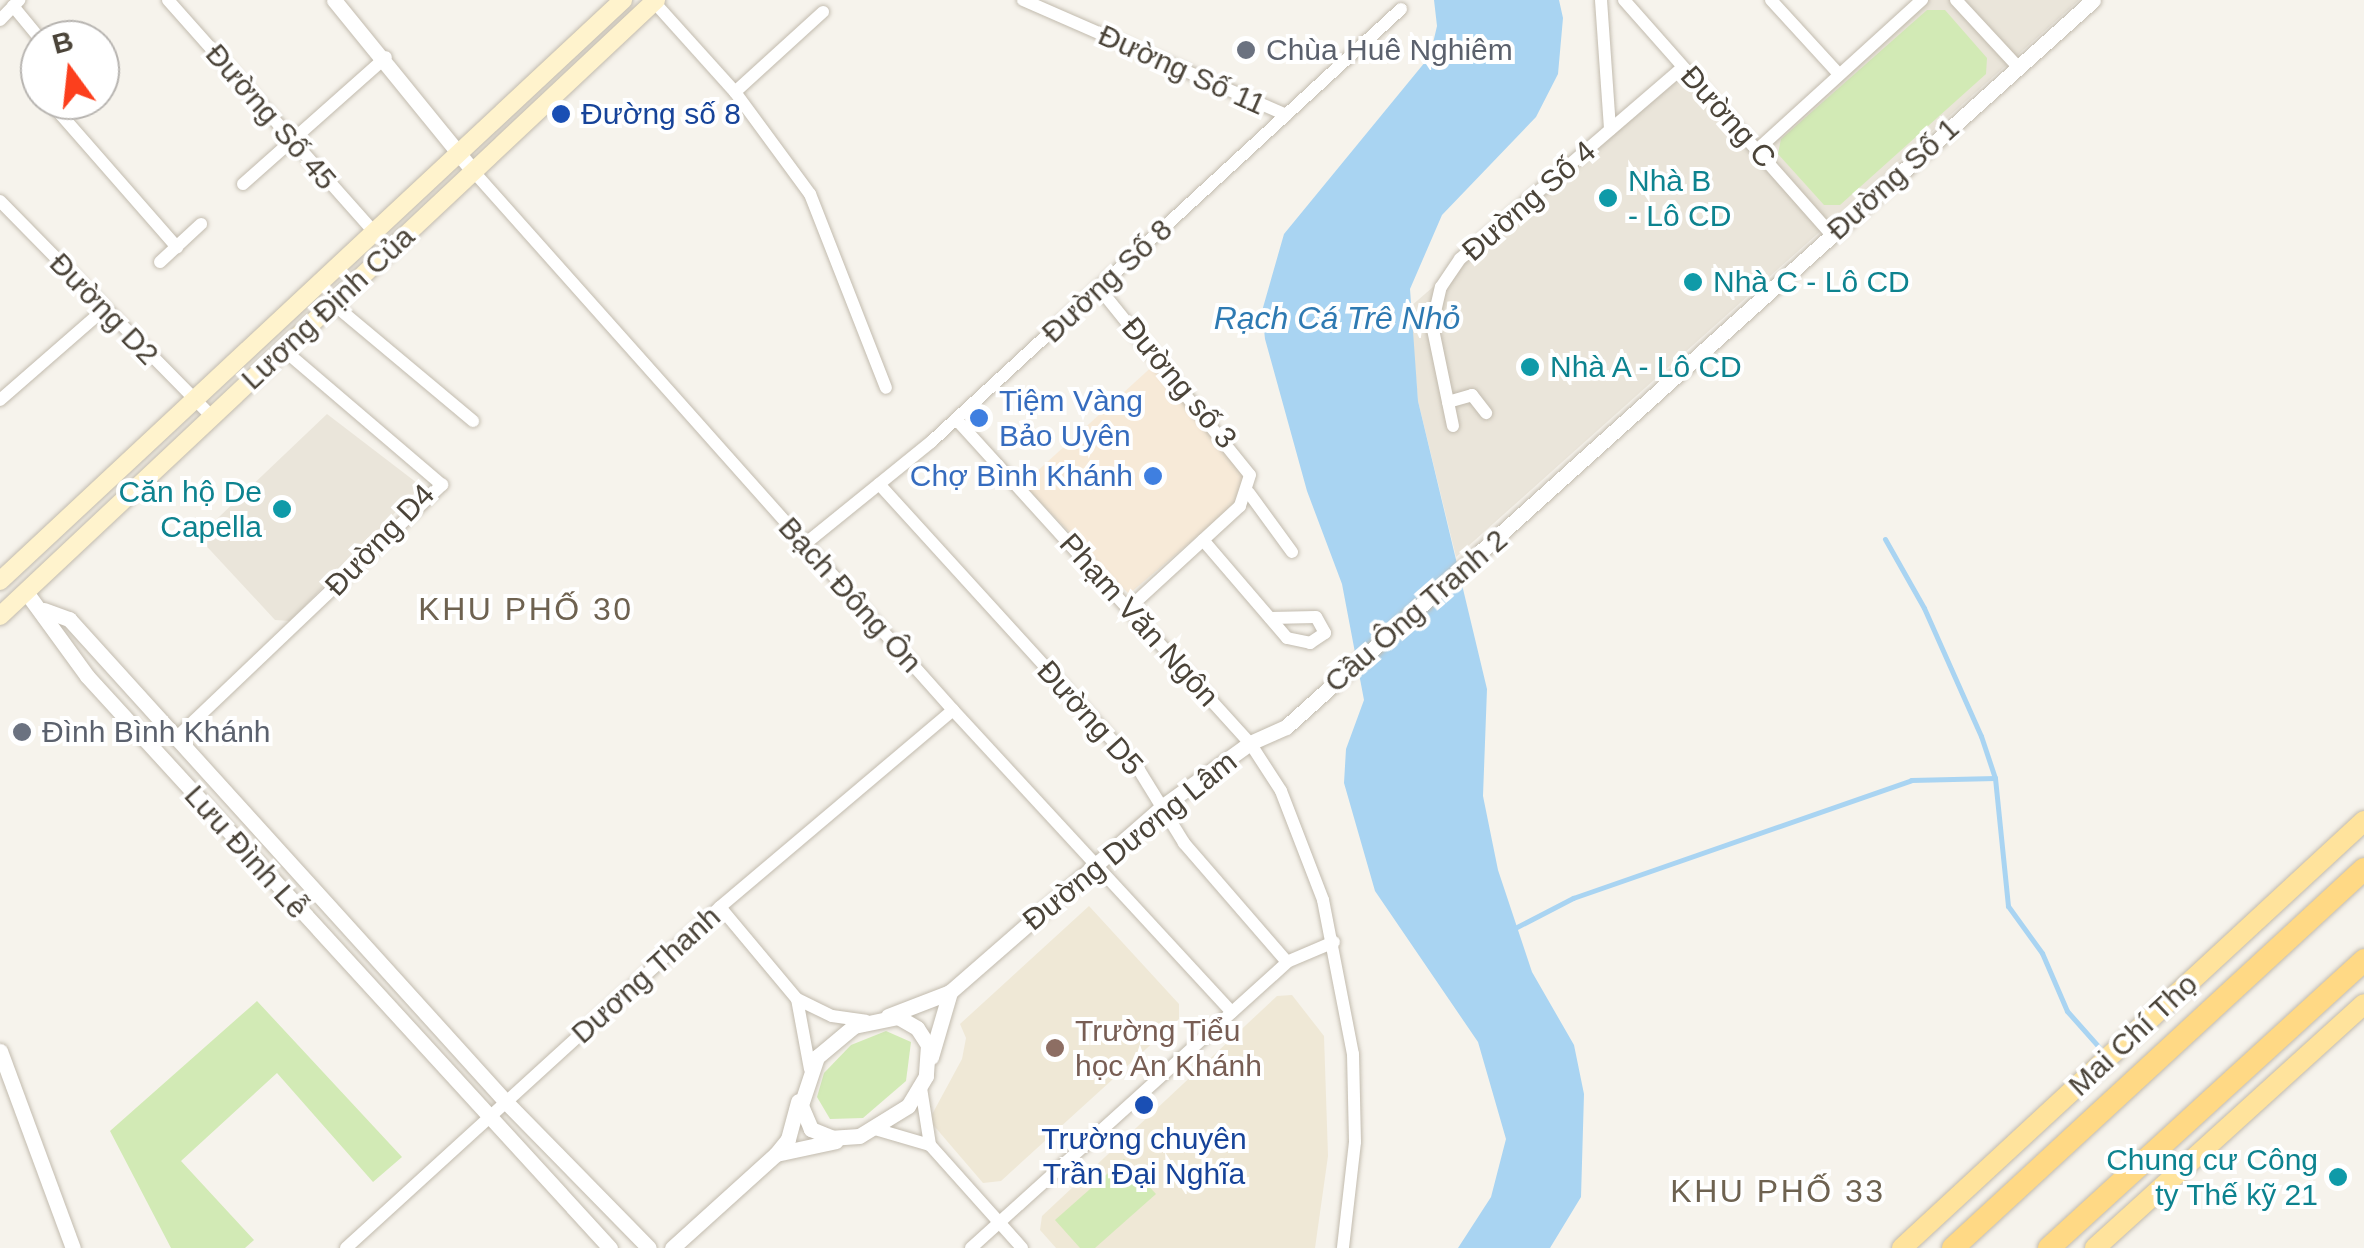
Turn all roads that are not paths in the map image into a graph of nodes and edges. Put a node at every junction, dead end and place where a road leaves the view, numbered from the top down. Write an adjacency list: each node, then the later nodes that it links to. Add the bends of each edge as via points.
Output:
1 (334, 0): 16 (street)
2 (623, 0): 26 (main road, Lương Định Của)
3 (1023, 0): 21 (street, Đường Số 11)
4 (1601, 0): 23 (street)
5 (1624, 0): 17 (street, Đường C)
6 (1771, 0): 19 (street)
7 (1922, 0): 19 (street)
8 (1956, 0): 18 (street)
9 (2094, 0): 18 (street, Đường Số 1)
10 (171, 1): 24 (street, Đường Số 45)
11 (655, 1): 20 (street); 27 (main road, Lương Định Của)
12 (16, 3): 15 (street)
13 (1402, 9): 21 (street, Đường Số 8)
14 (822, 12): 20 (street)
15 (0, 20)
16 (386, 57): 24 (street); 26 (street)
17 (1683, 67): 23 (street, Đường Số 4); 25 (street, Đường C)
18 (2018, 68): 32 (street, Đường Số 1)
19 (1838, 73): 25 (street)
20 (735, 92): 39 (street, via 810,194)
21 (1286, 115): 35 (street, Đường Số 8)
22 (66, 120): 33 (street)
23 (1610, 130): 42 (street, Đường Số 4, via 1460,259 1441,287 1432,325)
24 (290, 142): 28 (street); 31 (street, Đường Số 45)
25 (1758, 150): 32 (street, Đường C)
26 (460, 151): 27 (street); 31 (main road, Lương Định Của)
27 (474, 172): 36 (main road, Lương Định Của); 52 (street, Bạch Đông Ôn)
28 (243, 184)
29 (0, 200): 37 (street, Đường D2)
30 (201, 224): 33 (street)
31 (374, 232): 41 (main road, Lương Định Của)
32 (1832, 234): 50 (street, Đường Số 1)
33 (177, 246): 34 (street)
34 (160, 262)
35 (1099, 288): 46 (street, Đường Số 8); 49 (street, Đường số 3, via 1242,459)
36 (332, 303): 38 (main road, Lương Định Của); 45 (street)
37 (102, 310): 40 (street); 41 (street, Đường D2)
38 (283, 349): 44 (main road, Lương Định Của); 62 (street, Đường D4, via 442,485)
39 (886, 388)
40 (0, 400)
41 (194, 400): 44 (street, Đường D2); 54 (main road, Lương Định Của)
42 (1448, 402): 43 (street, via 1472,396); 47 (street, Đường Số 4)
43 (1486, 412)
44 (210, 416): 55 (main road, Lương Định Của)
45 (473, 420)
46 (956, 420): 48 (street, Đường Số 8); 57 (street, Phạm Văn Ngôn)
47 (1453, 426)
48 (879, 484): 52 (street, Đường Số 8); 64 (street, Đường D5, via 1139,770)
49 (1249, 493): 51 (street); 53 (street, Đường số 3)
50 (1517, 522): 60 (street, Cầu Ông Tranh 2)
51 (1203, 540): 57 (street); 59 (street)
52 (804, 544): 61 (street, Bạch Đông Ôn)
53 (1292, 552)
54 (0, 580)
55 (26, 592): 56 (street); 58 (main road, Lương Định Của)
56 (44, 610): 62 (street, Lưu Đình Lễ, via 69,619); 84 (street, Lưu Đình Lễ, via 52,633 87,676)
57 (1128, 610): 63 (street, Phạm Văn Ngôn)
58 (0, 616)
59 (1270, 618)
60 (1315, 700): 63 (street, Đường Dương Lâm, via 1286,727)
61 (952, 710): 66 (street, Bạch Đông Ôn); 68 (street, Dương Thanh)
62 (176, 739): 83 (street, Lưu Đình Lễ)
63 (1250, 742): 64 (street, Đường Dương Lâm); 69 (street, Phạm Văn Ngôn, via 1281,792)
64 (1162, 806): 66 (street, Đường Dương Lâm); 71 (street, Đường D5, via 1184,843)
65 (2364, 822): 98 (main road, Mai Chí Thọ)
66 (1095, 864): 72 (street, Đường Dương Lâm); 75 (street, Bạch Đông Ôn)
67 (2364, 869): 99 (highway, Mai Chí Thọ)
68 (720, 908): 73 (street); 83 (street, Dương Thanh)
69 (1334, 942): 71 (street); 97 (street, Phạm Văn Ngôn, via 1355,1093)
70 (2364, 960): 100 (highway)
71 (1286, 962): 75 (street)
72 (950, 992): 76 (street, Đường Dương Lâm); 79 (street)
73 (798, 1000): 77 (street, via 832,1016); 80 (street)
74 (2364, 1004): 101 (main road)
75 (1232, 1012): 89 (street)
76 (888, 1016): 77 (street); 79 (street, via 918,1028 928,1045)
77 (867, 1021): 80 (street, via 827,1045)
78 (0, 1051): 90 (street)
79 (928, 1066): 81 (street)
80 (810, 1069): 82 (street)
81 (921, 1085): 85 (street, via 908,1106); 87 (street)
82 (802, 1093): 86 (street, via 811,1130); 88 (street, via 788,1139)
83 (506, 1102): 84 (street, Dương Thanh); 93 (street, Lưu Đình Lễ)
84 (487, 1119): 91 (street, Dương Thanh); 92 (street, Lưu Đình Lễ)
85 (875, 1129): 86 (street); 87 (street)
86 (846, 1138): 88 (street)
87 (930, 1145): 89 (street)
88 (776, 1154): 94 (street)
89 (999, 1222): 95 (street); 96 (street)
90 (73, 1248)
91 (346, 1248)
92 (610, 1248)
93 (649, 1248)
94 (672, 1248)
95 (971, 1248)
96 (1022, 1248)
97 (1344, 1248)
98 (1902, 1248)
99 (1953, 1248)
100 (2049, 1248)
101 (2096, 1248)

